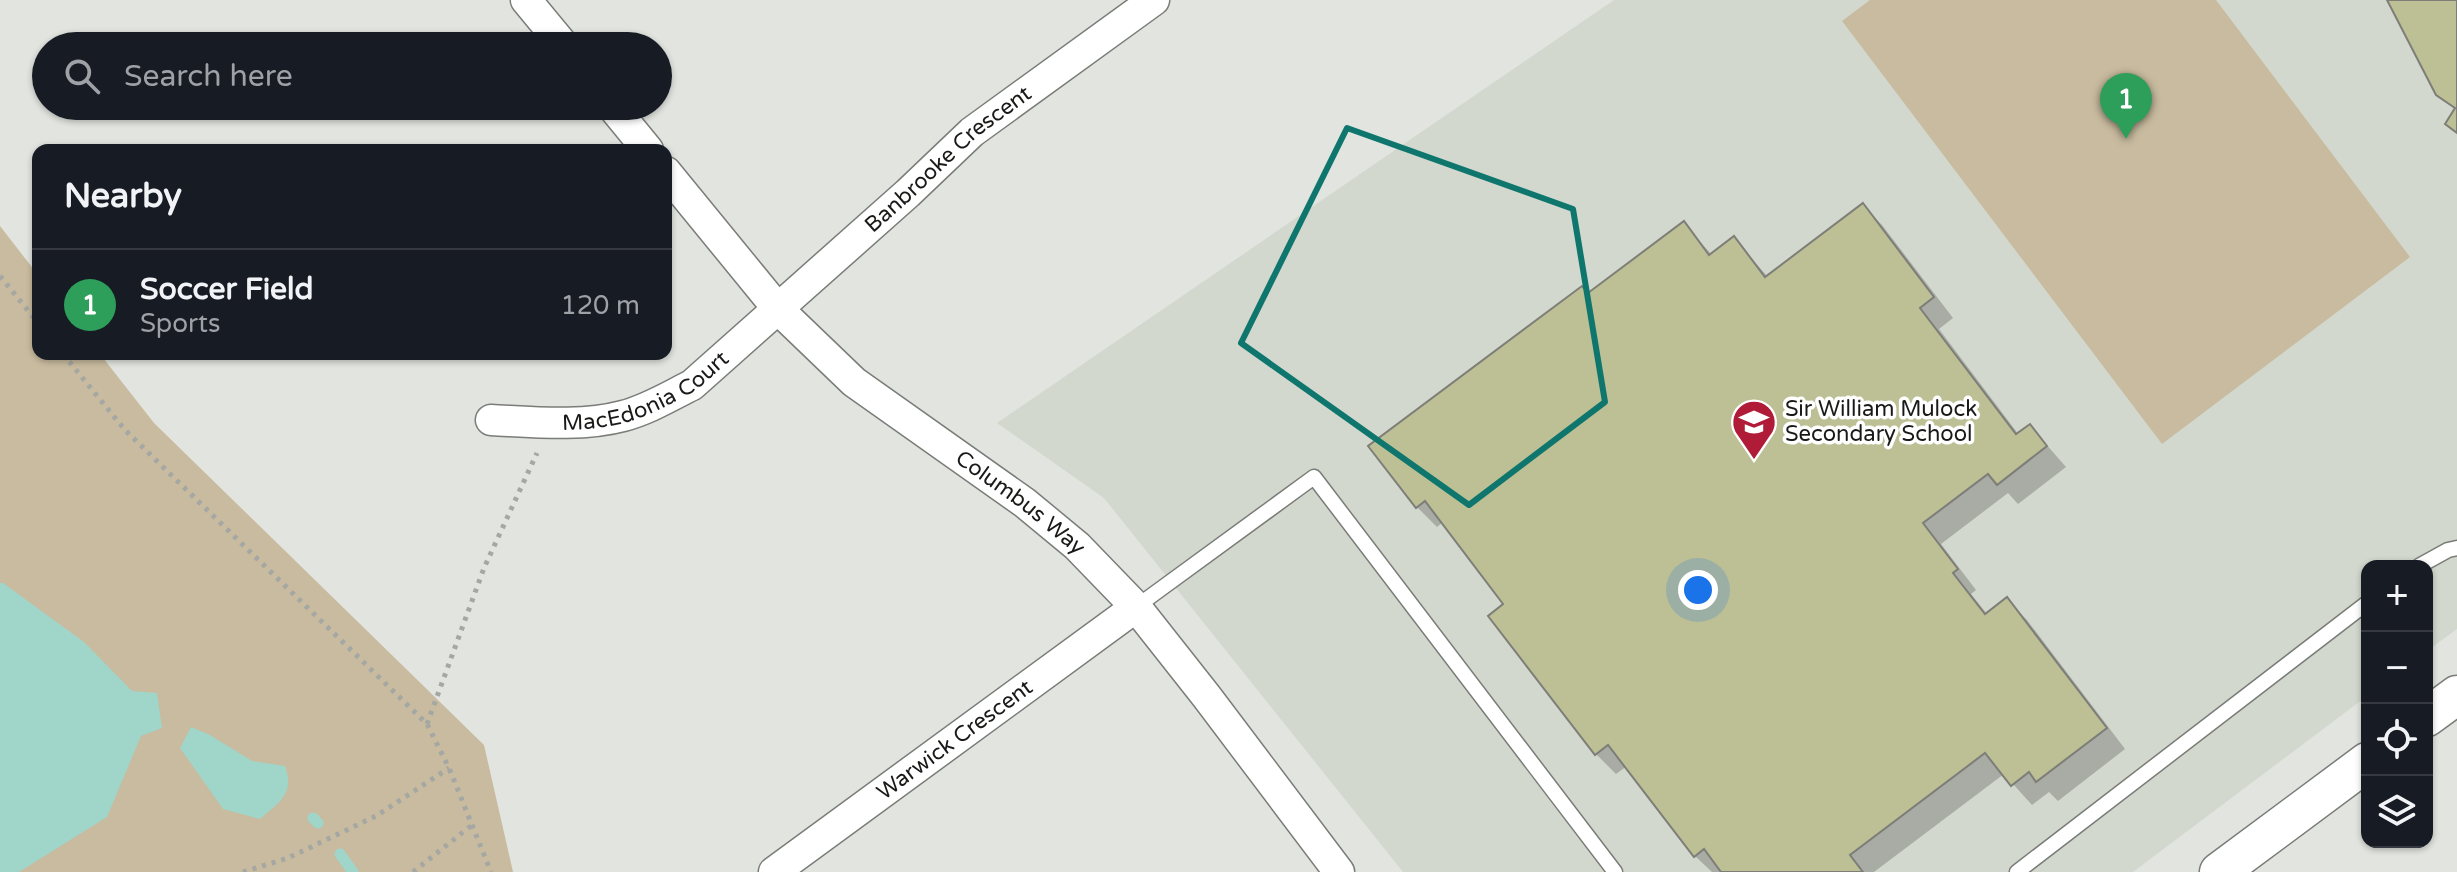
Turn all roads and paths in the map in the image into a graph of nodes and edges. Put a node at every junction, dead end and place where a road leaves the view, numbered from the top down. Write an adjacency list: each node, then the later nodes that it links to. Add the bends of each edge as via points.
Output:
1 (526, 0): 4 (street)
2 (1154, 0): 3 (street, Banbrooke Crescent)
3 (1120, 10): 9 (street, Banbrooke Crescent, via 972,132)
4 (552, 32)
5 (623, 120): 6 (street)
6 (643, 144)
7 (672, 179): 9 (street, Columbus Way)
8 (0, 276): 10 (path)
9 (778, 309): 13 (street, MacEdonia Court, via 692,385 654,405 621,417); 16 (street, Columbus Way, via 854,382 1077,546)
10 (32, 316)
11 (68, 360): 20 (path, via 125,430)
12 (491, 420): 13 (street, MacEdonia Court)
13 (551, 423): 20 (path, via 484,568)
14 (2457, 548): 15 (lane)
15 (2430, 560)
16 (1136, 607): 27 (street, Warwick Crescent); 28 (street, Columbus Way); 29 (lane, via 1314,477)
17 (2361, 608): 30 (lane)
18 (2457, 695): 19 (street)
19 (2433, 713)
20 (427, 724): 22 (path)
21 (2361, 766): 31 (street)
22 (449, 768): 23 (path); 24 (path, via 376,816 288,858)
23 (472, 825): 25 (path); 26 (path)
24 (243, 872)
25 (413, 872)
26 (491, 872)
27 (774, 872)
28 (1339, 872)
29 (1615, 872)
30 (2017, 872)
31 (2219, 872)

